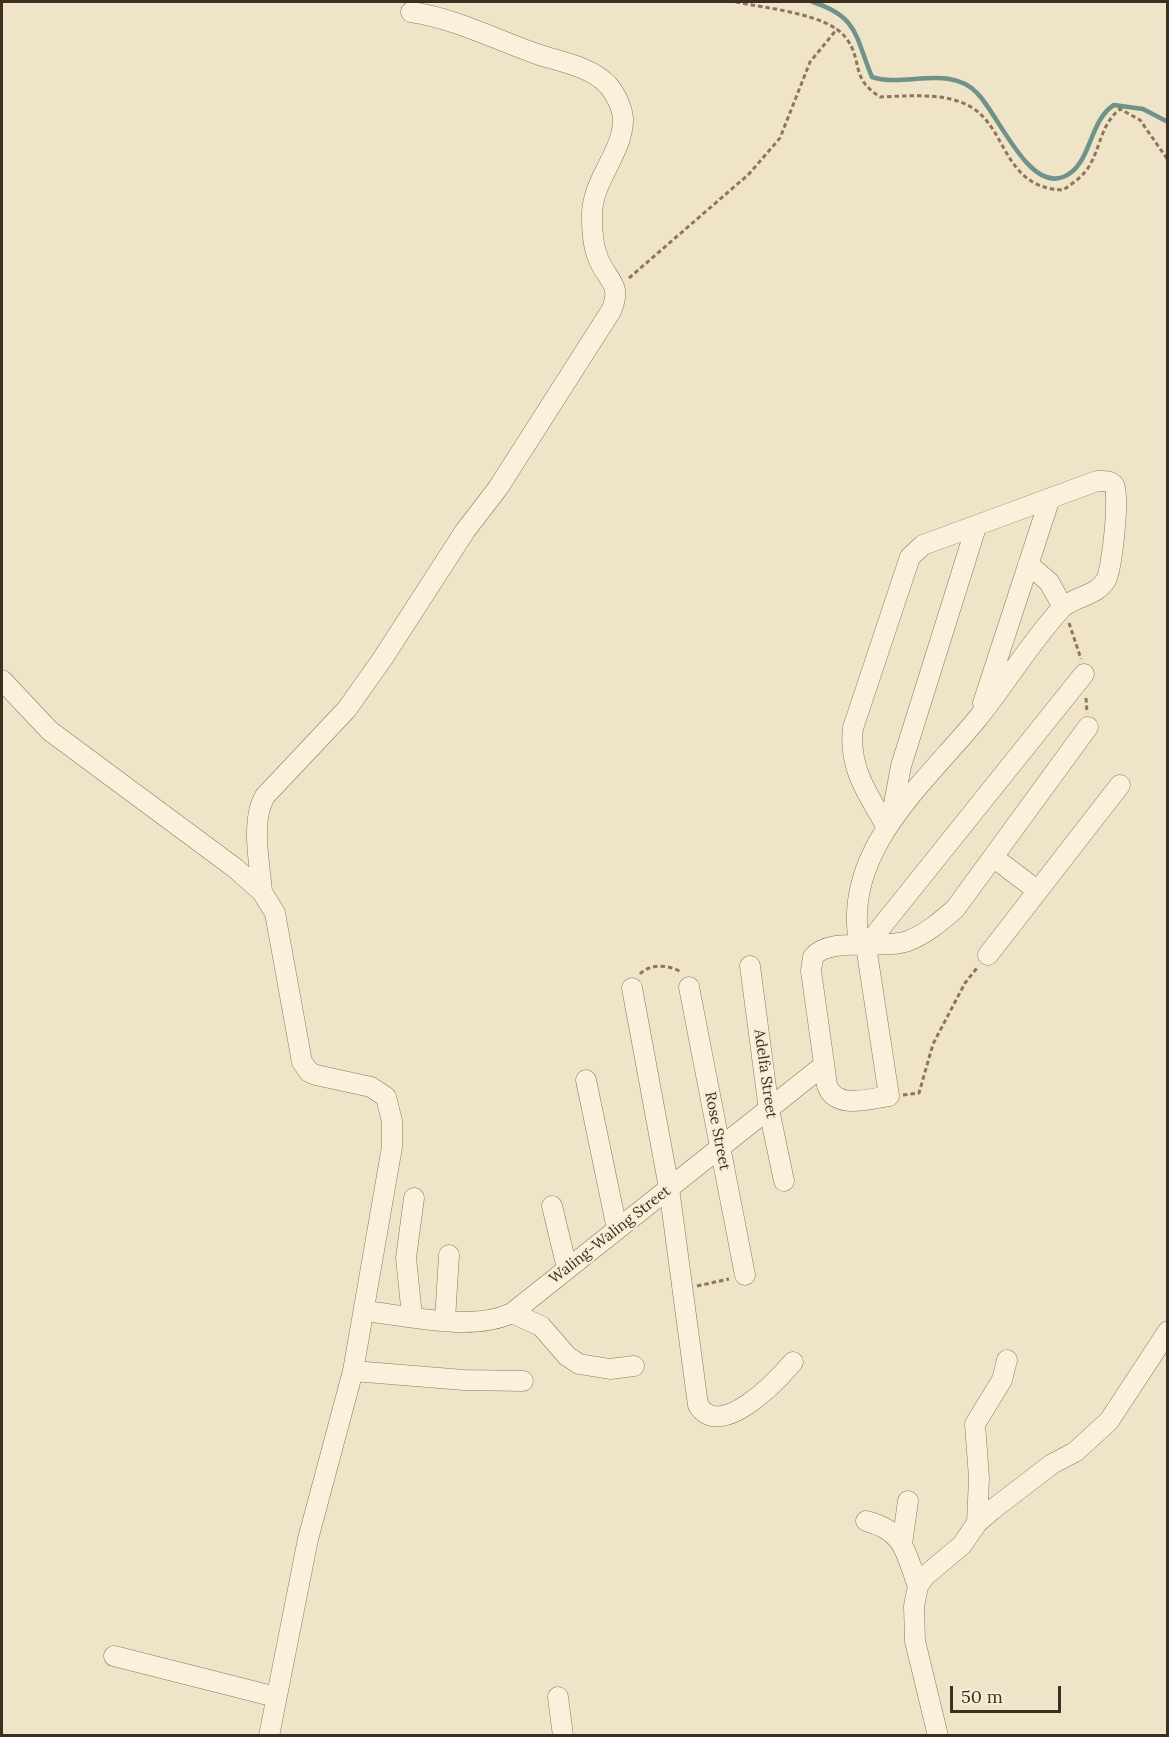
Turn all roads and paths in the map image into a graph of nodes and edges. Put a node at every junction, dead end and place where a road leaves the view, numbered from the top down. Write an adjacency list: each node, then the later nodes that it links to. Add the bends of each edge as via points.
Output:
1 (736, 2): 3 (path, via 804,16)
2 (411, 12): 5 (street, via 476,28 572,65 608,84 623,117 619,138 597,184 592,218 598,258)
3 (837, 29): 4 (path, via 846,38 861,83 868,90 880,97 914,95 970,106 981,113 1020,171 1037,185 1063,190 1076,181 1088,168 1103,128 1120,109 1140,120); 5 (path, via 810,62 780,138 749,174)
4 (1167, 160)
5 (616, 290): 18 (street, via 611,311 584,354 383,658 347,709 265,795 259,824)
6 (1050, 498): 7 (street); 8 (street); 9 (street, via 1097,481 1110,482 1115,490 1112,556 1106,580 1092,593)
7 (976, 527): 15 (street, via 901,766); 15 (street, via 922,545 910,557 853,728 854,763)
8 (1028, 564): 9 (street, via 1049,582); 12 (street)
9 (1063, 607): 12 (street)
10 (1084, 674): 19 (street)
11 (2, 680): 18 (street, via 50,731)
12 (978, 717): 15 (street)
13 (1088, 727): 16 (street)
14 (1120, 785): 17 (street)
15 (889, 824): 19 (street, via 871,856 857,894)
16 (993, 856): 17 (street); 19 (street, via 955,909 938,924 908,941)
17 (1038, 891): 20 (street)
18 (262, 892): 38 (street, via 276,913 302,1062 316,1075 371,1087 386,1097 390,1108 392,1147)
19 (863, 944): 24 (street, via 822,950 813,957 811,972); 26 (street)
20 (988, 955): 26 (path, via 965,983 938,1034 919,1093)
21 (750, 966): 27 (street, Adelfa Street)
22 (690, 987): 23 (path, via 682,973 672,966 659,966 644,970); 28 (street, Rose Street)
23 (632, 988): 30 (street)
24 (824, 1065): 26 (street, via 830,1094 836,1099); 27 (street, Waling-Waling Street)
25 (586, 1080): 33 (street)
26 (889, 1096)
27 (769, 1110): 28 (street, Waling-Waling Street); 29 (street, Adelfa Street)
28 (720, 1149): 30 (street, Waling-Waling Street); 36 (street, Rose Street)
29 (784, 1181)
30 (669, 1188): 33 (street, Waling-Waling Street); 37 (street)
31 (414, 1198): 40 (street, via 406,1258)
32 (552, 1206): 35 (street)
33 (617, 1229): 35 (street, Waling-Waling Street)
34 (449, 1255): 41 (street)
35 (567, 1268): 39 (street, Waling-Waling Street)
36 (745, 1275): 37 (path)
37 (684, 1289): 44 (street, via 698,1405 703,1413 719,1417 745,1406)
38 (365, 1311): 40 (street, Waling-Waling Street); 46 (street)
39 (512, 1313): 41 (street, Waling-Waling Street, via 485,1322); 45 (street, via 541,1326 579,1364 602,1368)
40 (412, 1316): 41 (street, Waling-Waling Street)
41 (445, 1320)
42 (1167, 1331): 50 (street, via 1109,1421 1075,1452 1044,1470)
43 (1007, 1360): 50 (street, via 1002,1380 975,1425)
44 (793, 1362)
45 (634, 1366)
46 (353, 1371): 47 (street); 54 (street, via 308,1539)
47 (523, 1381)
48 (908, 1501): 51 (street)
49 (866, 1521): 51 (street, via 891,1529)
50 (977, 1523): 52 (street, via 962,1545)
51 (902, 1544): 52 (street)
52 (918, 1586): 58 (street, via 914,1632)
53 (114, 1656): 54 (street)
54 (276, 1696): 56 (street)
55 (558, 1697): 57 (street)
56 (269, 1736)
57 (563, 1736)
58 (938, 1736)

